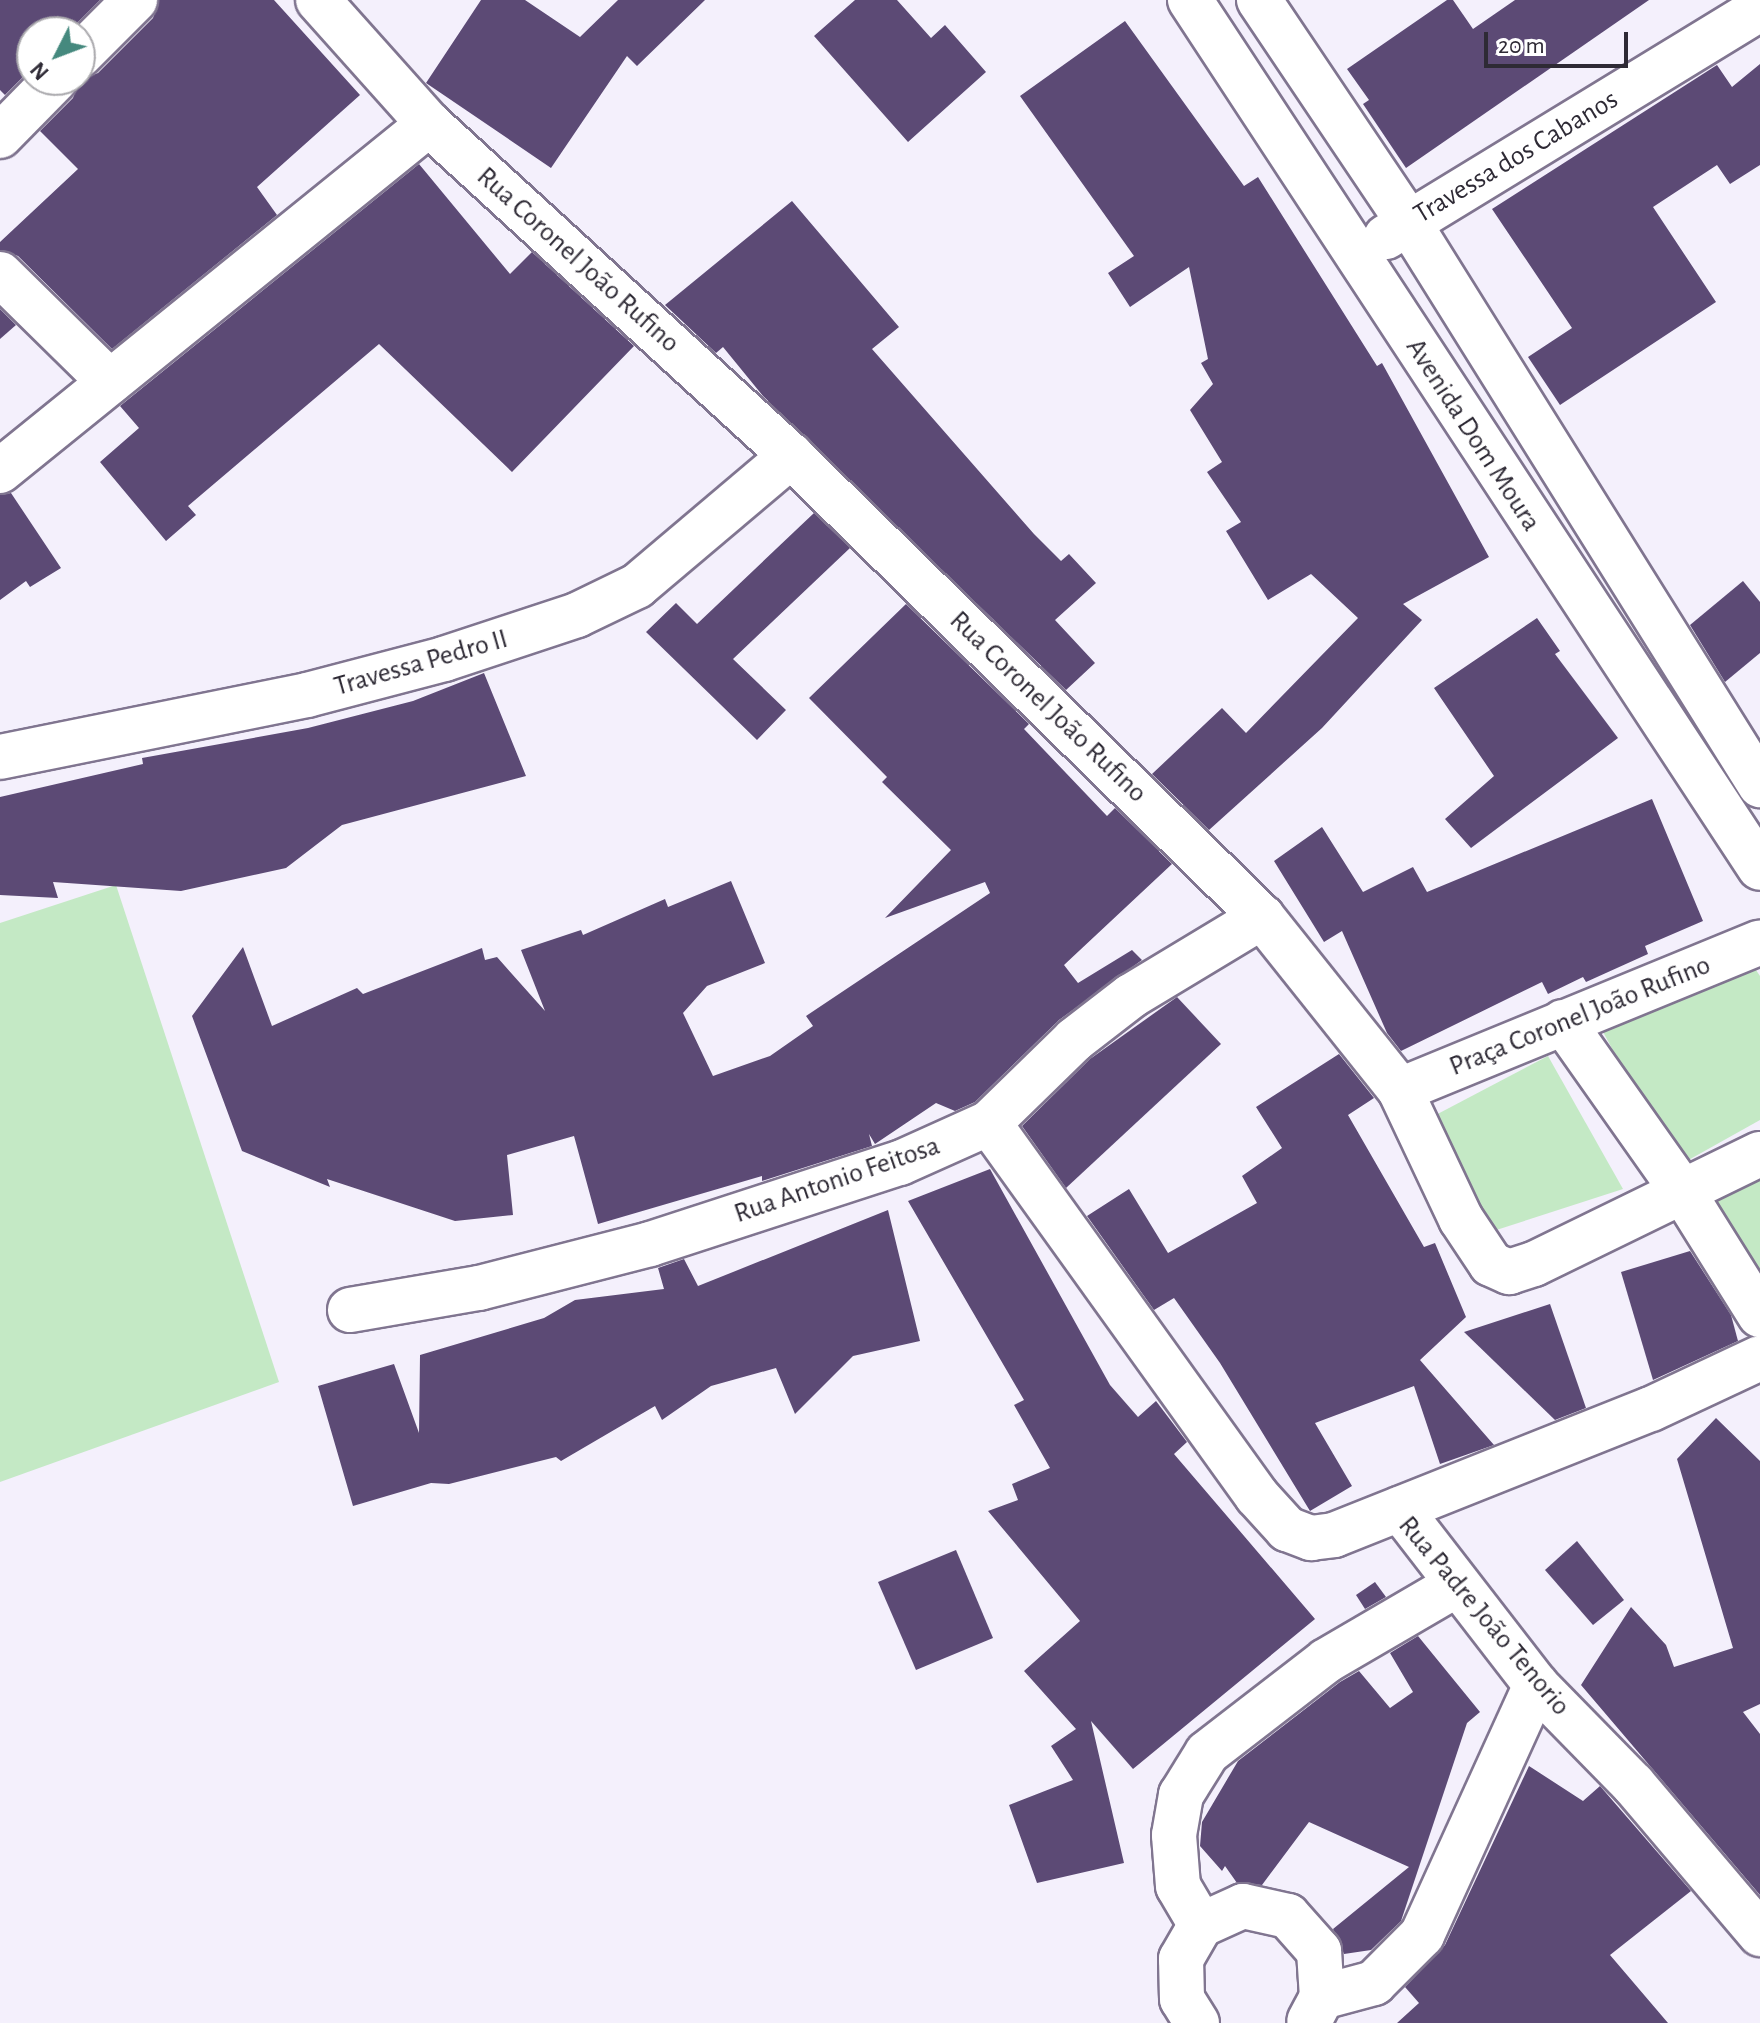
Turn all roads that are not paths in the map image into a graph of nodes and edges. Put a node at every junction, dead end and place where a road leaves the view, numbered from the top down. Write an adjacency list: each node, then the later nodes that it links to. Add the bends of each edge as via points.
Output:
1 (135, 0): 6 (street)
2 (318, 0): 8 (street, Rua Coronel João Rufino)
3 (1259, 0): 10 (street, Avenida Dom Moura)
4 (1197, 3): 11 (street, Avenida Dom Moura)
5 (1760, 9): 10 (street, Travessa dos Cabanos)
6 (96, 39)
7 (39, 96): 9 (street)
8 (429, 124): 13 (street); 14 (street, Rua Coronel João Rufino)
9 (0, 136)
10 (1409, 223): 11 (street, Travessa dos Cabanos); 16 (street, Avenida Dom Moura)
11 (1355, 256): 17 (street, Avenida Dom Moura)
12 (0, 274): 13 (street)
13 (110, 382): 15 (street)
14 (791, 456): 18 (street, Travessa Pedro II, via 637,586 577,615 444,659 307,695); 21 (street, Rua Coronel João Rufino)
15 (0, 471)
16 (1566, 473): 17 (street); 19 (street, Avenida Dom Moura)
17 (1517, 501): 20 (street, Avenida Dom Moura)
18 (0, 757)
19 (1760, 785)
20 (1760, 868)
21 (1262, 917): 24 (street, Rua Coronel João Rufino); 25 (street, Rua Antonio Feitosa, via 1131,996 1074,1040)
22 (1760, 942): 23 (street, Praça Coronel João Rufino)
23 (1563, 1022): 24 (street, Praça Coronel João Rufino); 27 (street)
24 (1400, 1090): 27 (street, Rua Coronel João Rufino, via 1479,1253 1499,1270 1534,1264)
25 (989, 1123): 28 (street, Rua Antonio Feitosa, via 900,1163 650,1244 479,1288); 31 (street, Rua Padre João Tenorio, via 1257,1496 1287,1529 1311,1538 1334,1535)
26 (1760, 1154): 27 (street, Rua Coronel João Rufino)
27 (1683, 1192): 29 (street)
28 (350, 1310)
29 (1760, 1315)
30 (1760, 1358): 31 (street, via 1651,1409)
31 (1400, 1509): 32 (street, Rua Padre João Tenorio)
32 (1456, 1585): 33 (street, Rua Padre João Tenorio); 34 (street, via 1326,1661 1207,1753 1181,1795 1174,1835 1178,1886)
33 (1536, 1685): 35 (street, Rua Padre João Tenorio, via 1633,1784); 36 (street, via 1422,1935 1374,1983)
34 (1201, 1925): 36 (street, via 1243,1906 1288,1916 1319,1951); 37 (street, via 1181,1959 1182,1999)
35 (1760, 1934)
36 (1315, 2010)
37 (1197, 2023)

